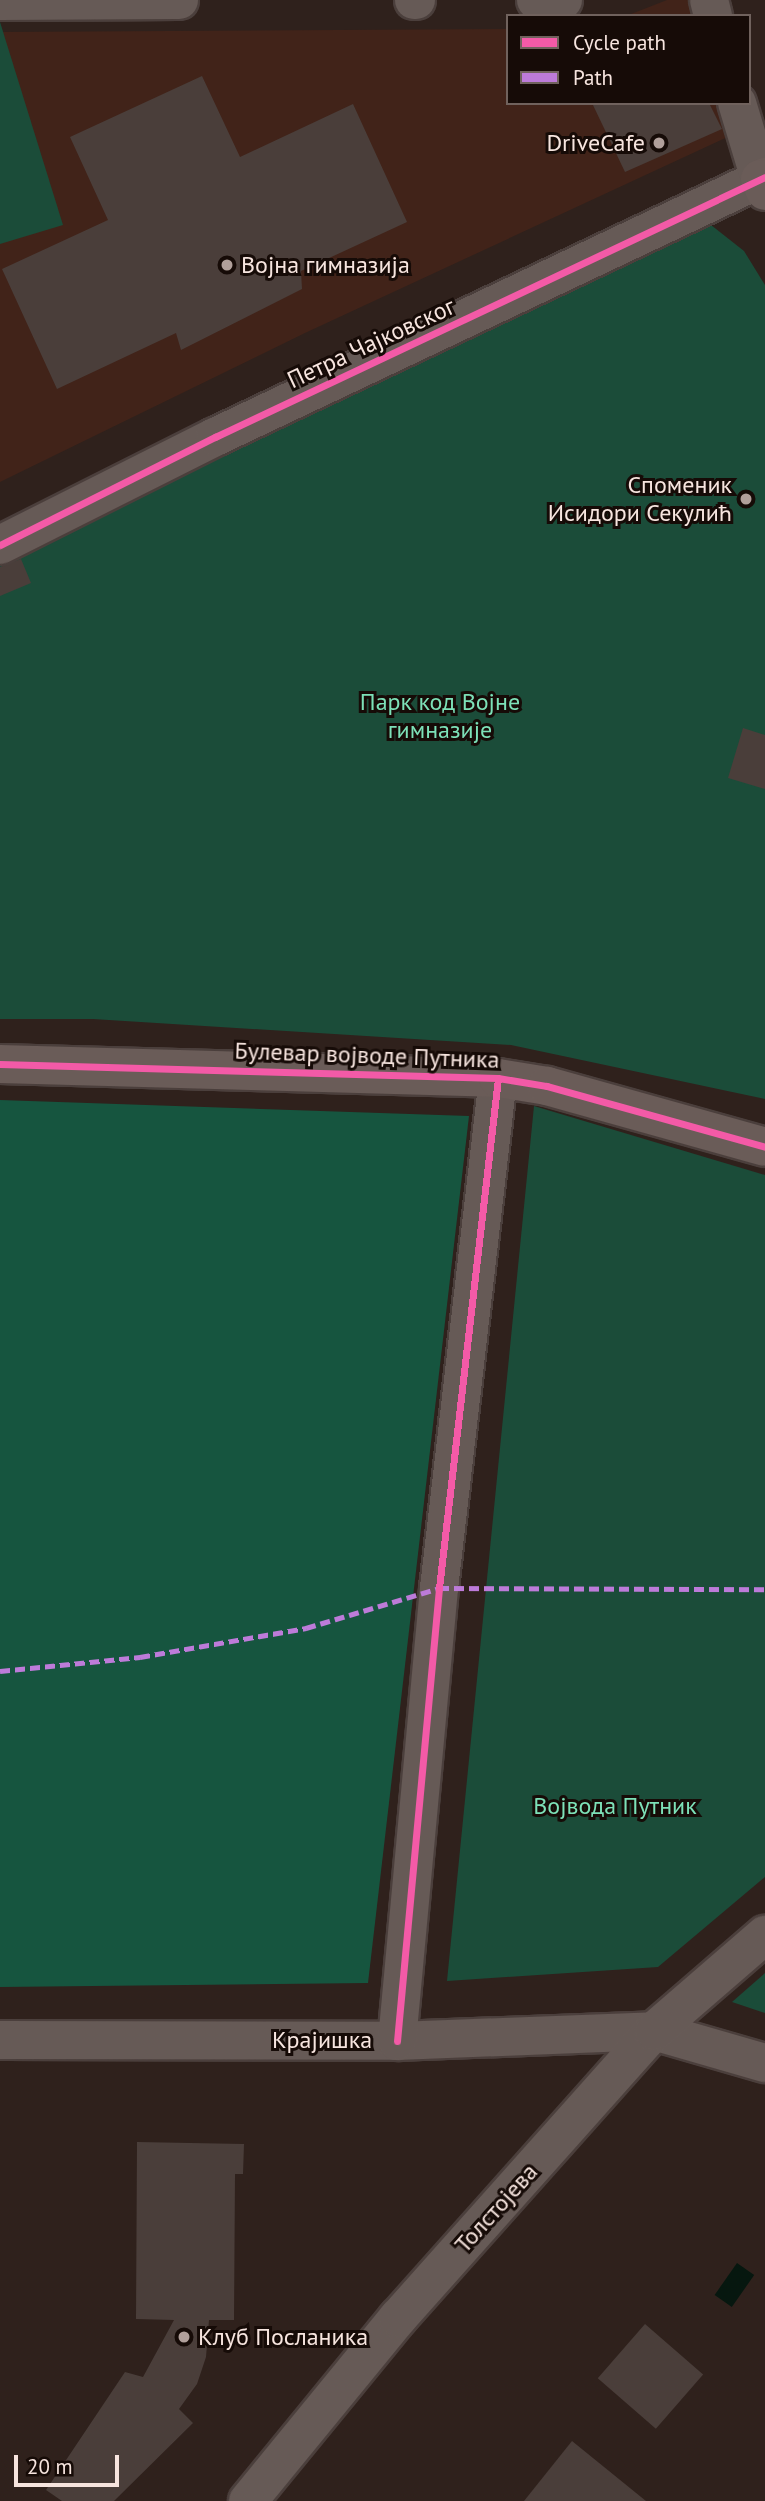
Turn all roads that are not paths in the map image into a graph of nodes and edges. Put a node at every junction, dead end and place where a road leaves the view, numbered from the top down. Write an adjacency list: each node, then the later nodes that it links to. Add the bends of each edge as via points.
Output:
1 (179, 0): 4 (street)
2 (536, 0): 3 (street)
3 (563, 0)
4 (0, 1)
5 (738, 105): 6 (street)
6 (763, 183): 7 (street, Петра Чајковског, via 215,437)
7 (0, 545)
8 (0, 1065): 9 (street, Булевар војводе Путника)
9 (498, 1078): 10 (street, Булевар војводе Путника, via 547,1086); 14 (street, via 439,1588)
10 (765, 1147)
11 (765, 1935): 12 (street, Толстојева)
12 (654, 2031): 14 (street, Крајишка); 15 (street, Крајишка); 16 (street, Толстојева, via 398,2318)
13 (0, 2040): 14 (street, Крајишка)
14 (397, 2041)
15 (765, 2063)
16 (248, 2501)

